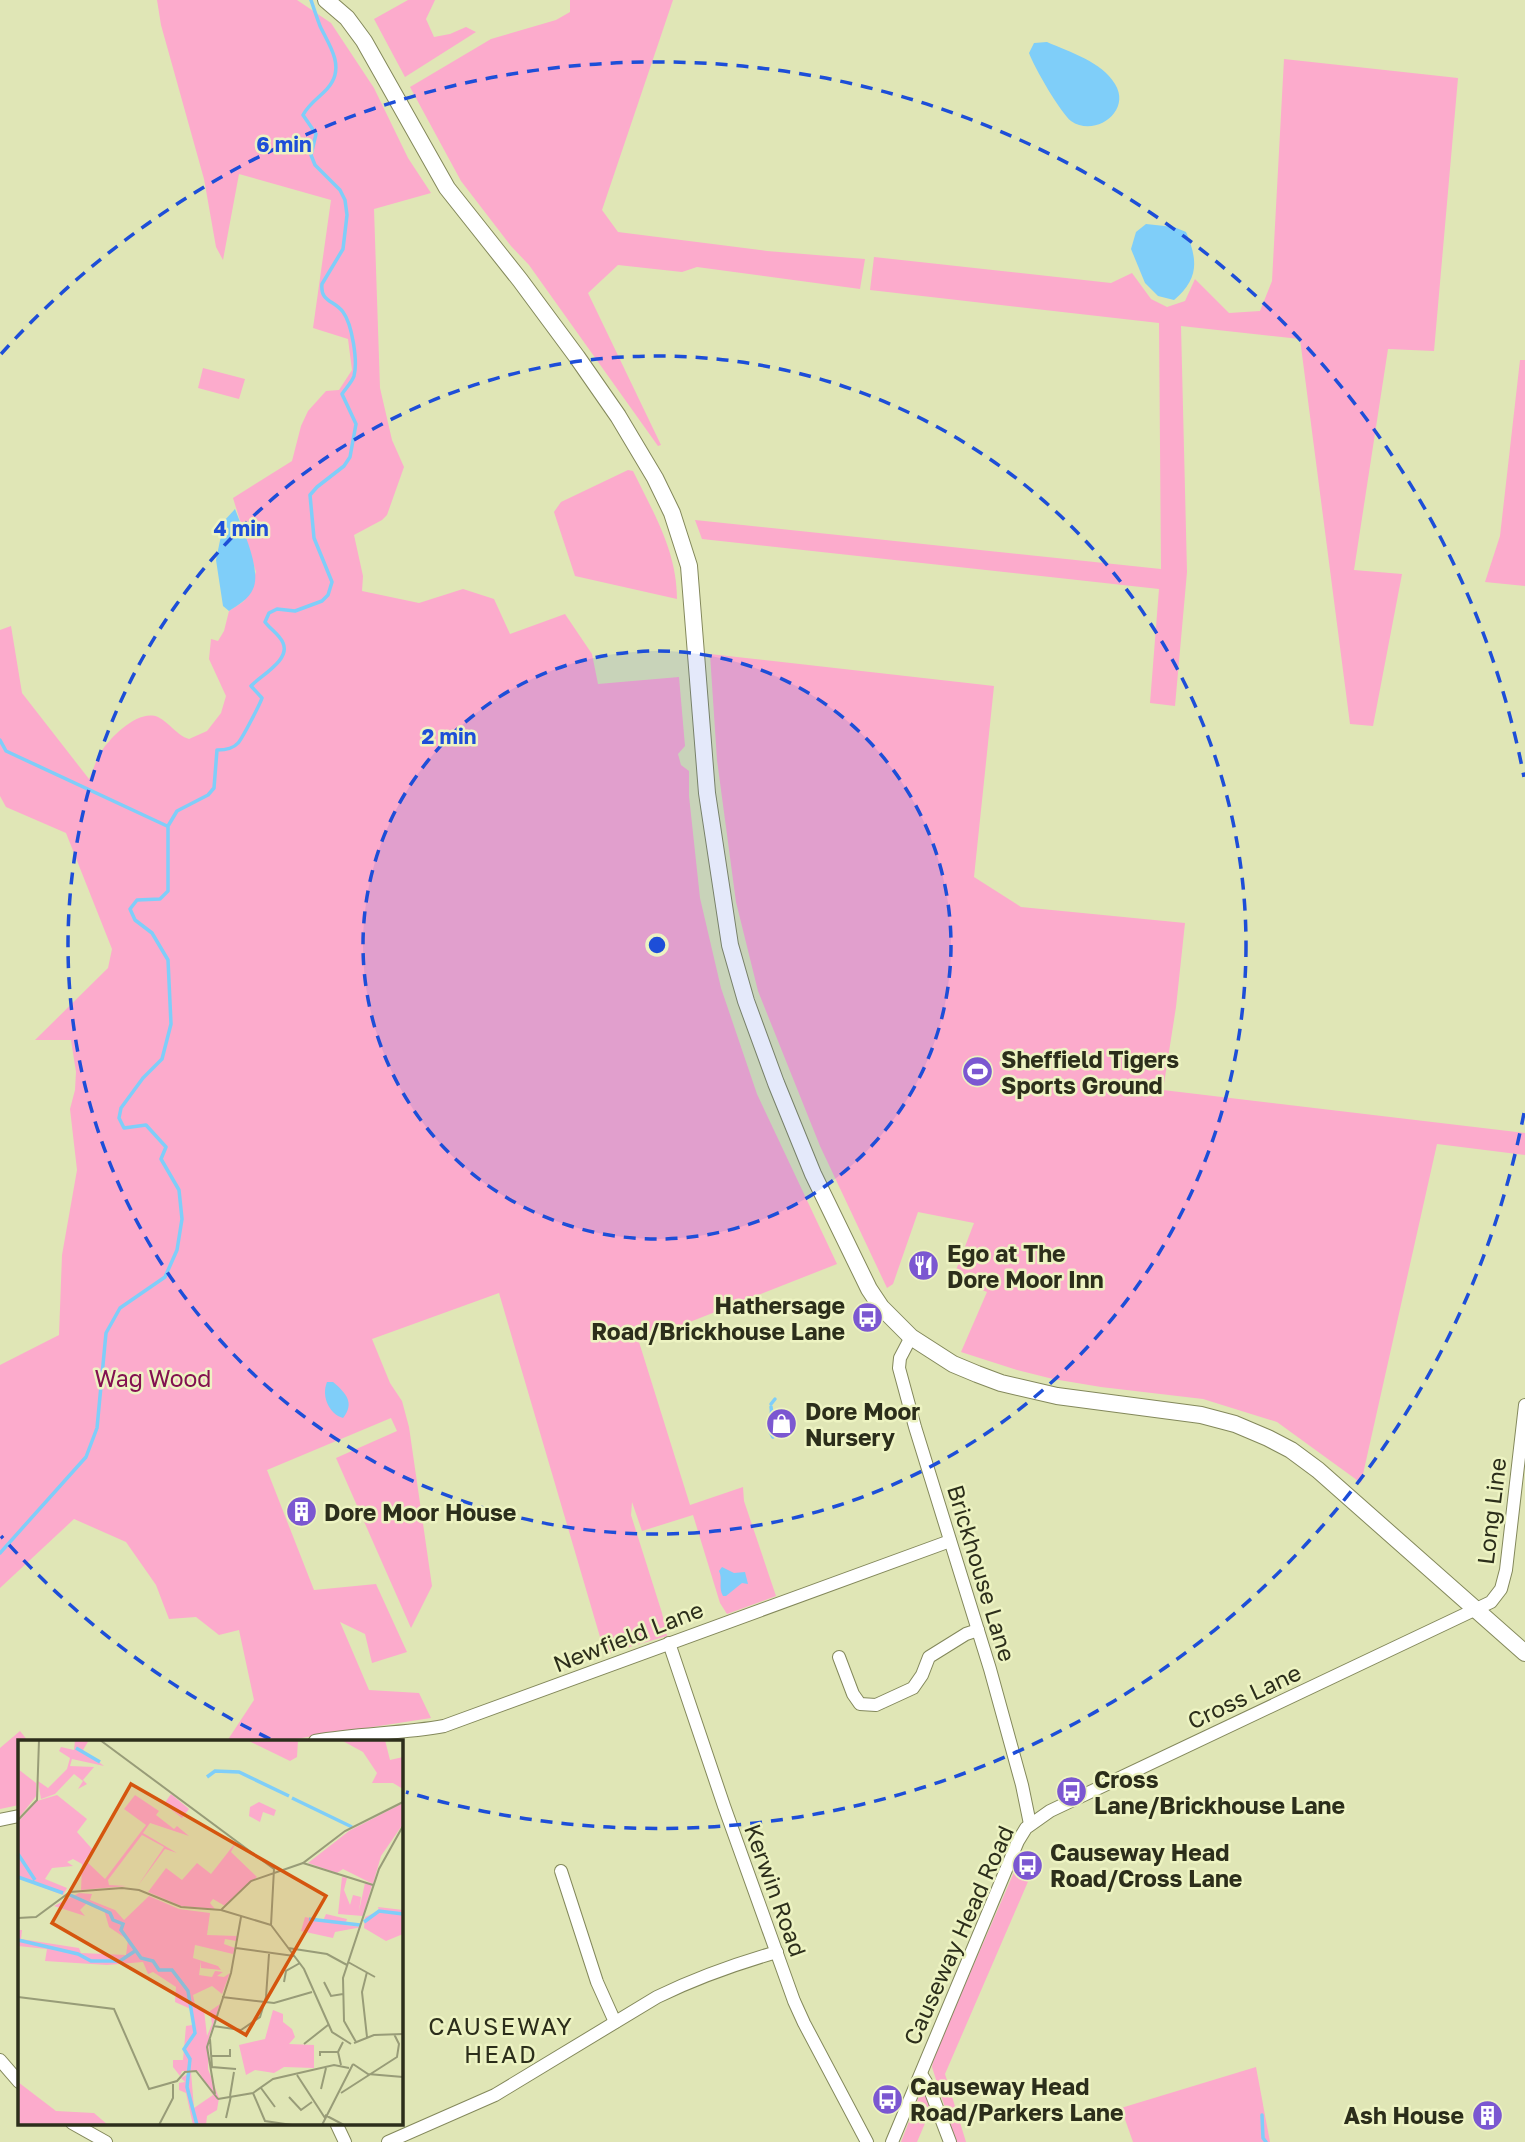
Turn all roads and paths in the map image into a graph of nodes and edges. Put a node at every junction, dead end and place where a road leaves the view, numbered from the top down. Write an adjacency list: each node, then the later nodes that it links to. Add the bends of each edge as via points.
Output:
1 (326, 0): 2 (main road, via 356,29 447,188 578,357 669,505 689,566 707,793 735,965 758,1037 813,1174 869,1289)
2 (911, 1337): 4 (street, Brickhouse Lane, via 899,1368); 5 (main road, via 953,1364 1001,1383 1057,1396 1202,1415 1268,1438 1318,1470)
3 (1525, 1405): 5 (street, Long Line, via 1504,1581 1497,1596)
4 (950, 1541): 6 (street, Brickhouse Lane); 7 (street, Newfield Lane)
5 (1477, 1609): 8 (main road); 13 (street, Cross Lane)
6 (978, 1630): 9 (street, via 929,1657 913,1688 876,1705 860,1704); 13 (street, Brickhouse Lane)
7 (669, 1643): 10 (street, Newfield Lane, via 444,1726); 15 (street, Kerwin Road)
8 (1525, 1653)
9 (839, 1657)
10 (337, 1739)
11 (18, 1816): 12 (street)
12 (0, 1820)
13 (1030, 1824): 18 (street, Causeway Head Road, via 1018,1840)
14 (561, 1871): 16 (street)
15 (777, 1952): 16 (street, via 685,1984); 25 (street, Kerwin Road, via 804,2024)
16 (615, 2022): 24 (street, via 495,2095)
17 (0, 2060): 19 (street)
18 (921, 2074): 26 (street, Causeway Head Road); 27 (street)
19 (18, 2081)
20 (74, 2124): 22 (street)
21 (336, 2124): 23 (street)
22 (106, 2142)
23 (345, 2142)
24 (388, 2142)
25 (867, 2142)
26 (892, 2142)
27 (950, 2142)

